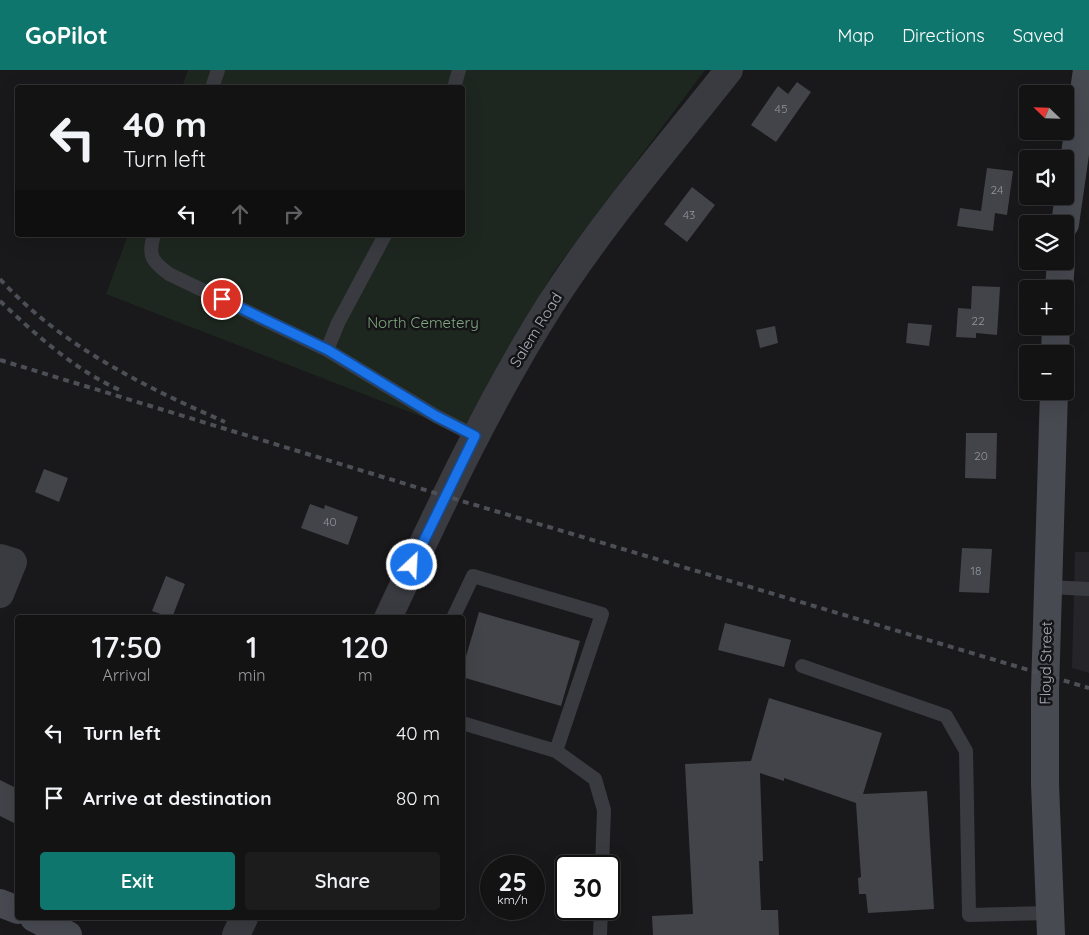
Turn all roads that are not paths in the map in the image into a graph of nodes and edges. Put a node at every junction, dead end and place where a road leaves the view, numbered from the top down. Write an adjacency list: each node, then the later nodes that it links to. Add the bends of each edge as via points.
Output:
1 (218, 70): 5 (lane)
2 (459, 70): 6 (lane)
3 (728, 70): 12 (street, Salem Road, via 625,201 551,304)
4 (1087, 70): 7 (main road)
5 (213, 85)
6 (455, 85)
7 (1066, 215)
8 (154, 237): 10 (lane, via 150,253 154,263 169,274)
9 (384, 237): 10 (lane, via 338,323)
10 (328, 350): 12 (lane)
11 (1054, 400): 14 (main road, Floyd Street)
12 (475, 436): 17 (street, Salem Road)
13 (7, 560): 16 (street)
14 (1048, 587): 15 (lane); 28 (main road, Floyd Street, via 1045,784)
15 (1089, 589)
16 (0, 594)
17 (389, 615)
18 (454, 615): 21 (lane, via 473,576 602,614)
19 (802, 666): 28 (lane, via 946,716 966,751 969,915)
20 (465, 724): 21 (lane)
21 (556, 751): 22 (lane, via 595,779 604,810)
22 (602, 855)
23 (0, 903): 24 (main road)
24 (15, 909)
25 (38, 920): 29 (main road)
26 (243, 920): 30 (street)
27 (601, 920): 31 (lane)
28 (1050, 924)
29 (68, 935)
30 (236, 935)
31 (600, 935)

